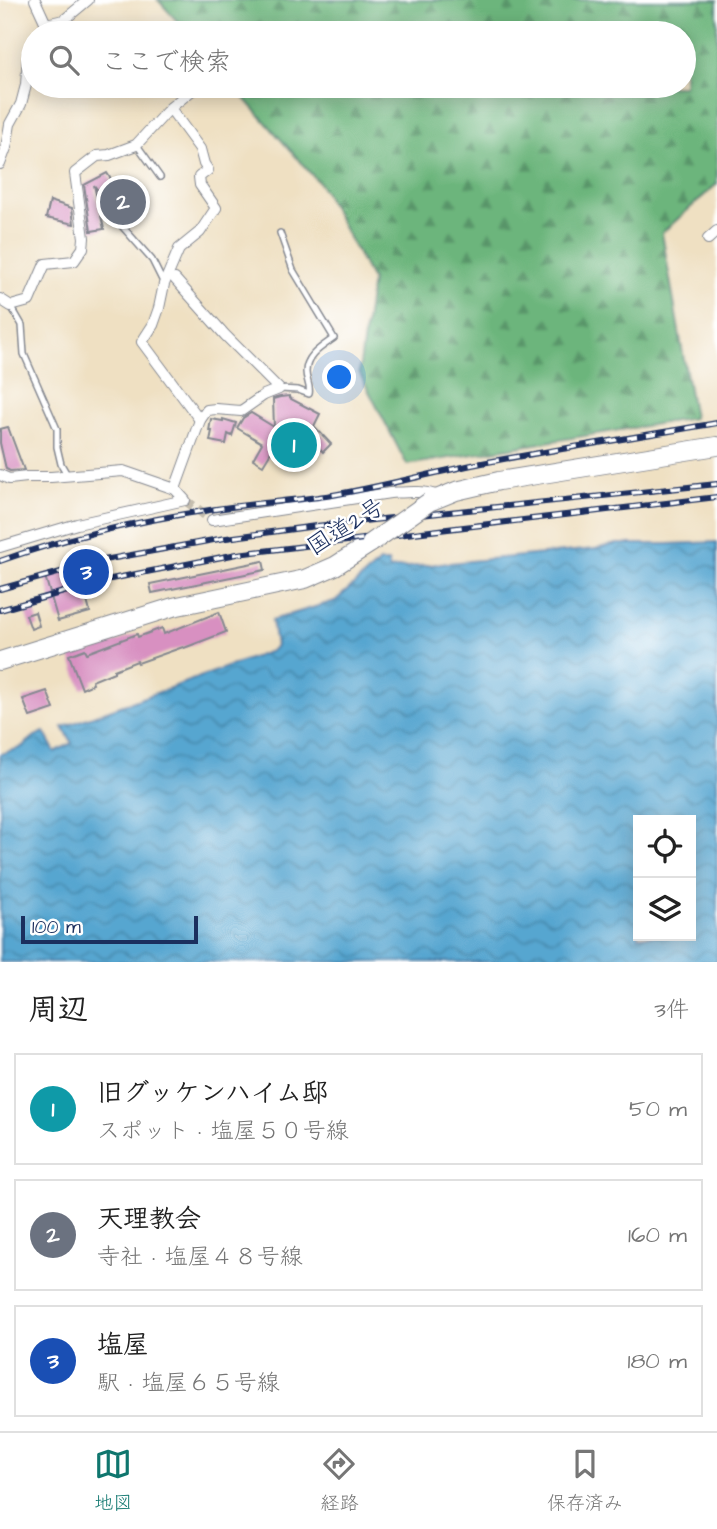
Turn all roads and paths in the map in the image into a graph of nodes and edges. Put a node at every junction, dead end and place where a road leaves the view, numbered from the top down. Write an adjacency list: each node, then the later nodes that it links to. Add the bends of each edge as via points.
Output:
1 (35, 0): 3 (street)
2 (88, 0): 4 (street)
3 (41, 21)
4 (62, 21)
5 (23, 98): 9 (street, via 9,124)
6 (182, 98): 7 (street)
7 (170, 108): 8 (street); 16 (street, via 200,149 208,170 199,177 200,185 216,208 200,232 179,249)
8 (136, 145): 10 (lane); 18 (street, via 97,156 75,173 83,248 74,261 45,264 29,301)
9 (0, 164)
10 (160, 177)
11 (121, 225): 16 (lane, via 152,260)
12 (717, 231): 14 (street)
13 (280, 233): 19 (lane, via 293,270 334,338 310,356 306,372 309,394)
14 (708, 239)
15 (175, 279): 19 (street)
16 (164, 284): 20 (street, via 153,324 142,342)
17 (0, 299): 18 (street)
18 (11, 306): 23 (lane, via 22,325 24,354 57,429 57,447)
19 (279, 389): 20 (street, via 241,411 207,410)
20 (200, 420): 24 (street)
21 (717, 446): 25 (highway, 国道2号, via 499,481)
22 (0, 475): 23 (street, via 9,480)
23 (68, 476): 24 (street, via 124,471)
24 (174, 489): 27 (street, via 185,500)
25 (436, 500): 26 (street, via 428,492 390,492); 28 (highway, 国道2号, bridge, via 335,566 305,579 173,607)
26 (212, 520)
27 (0, 547)
28 (0, 661)

